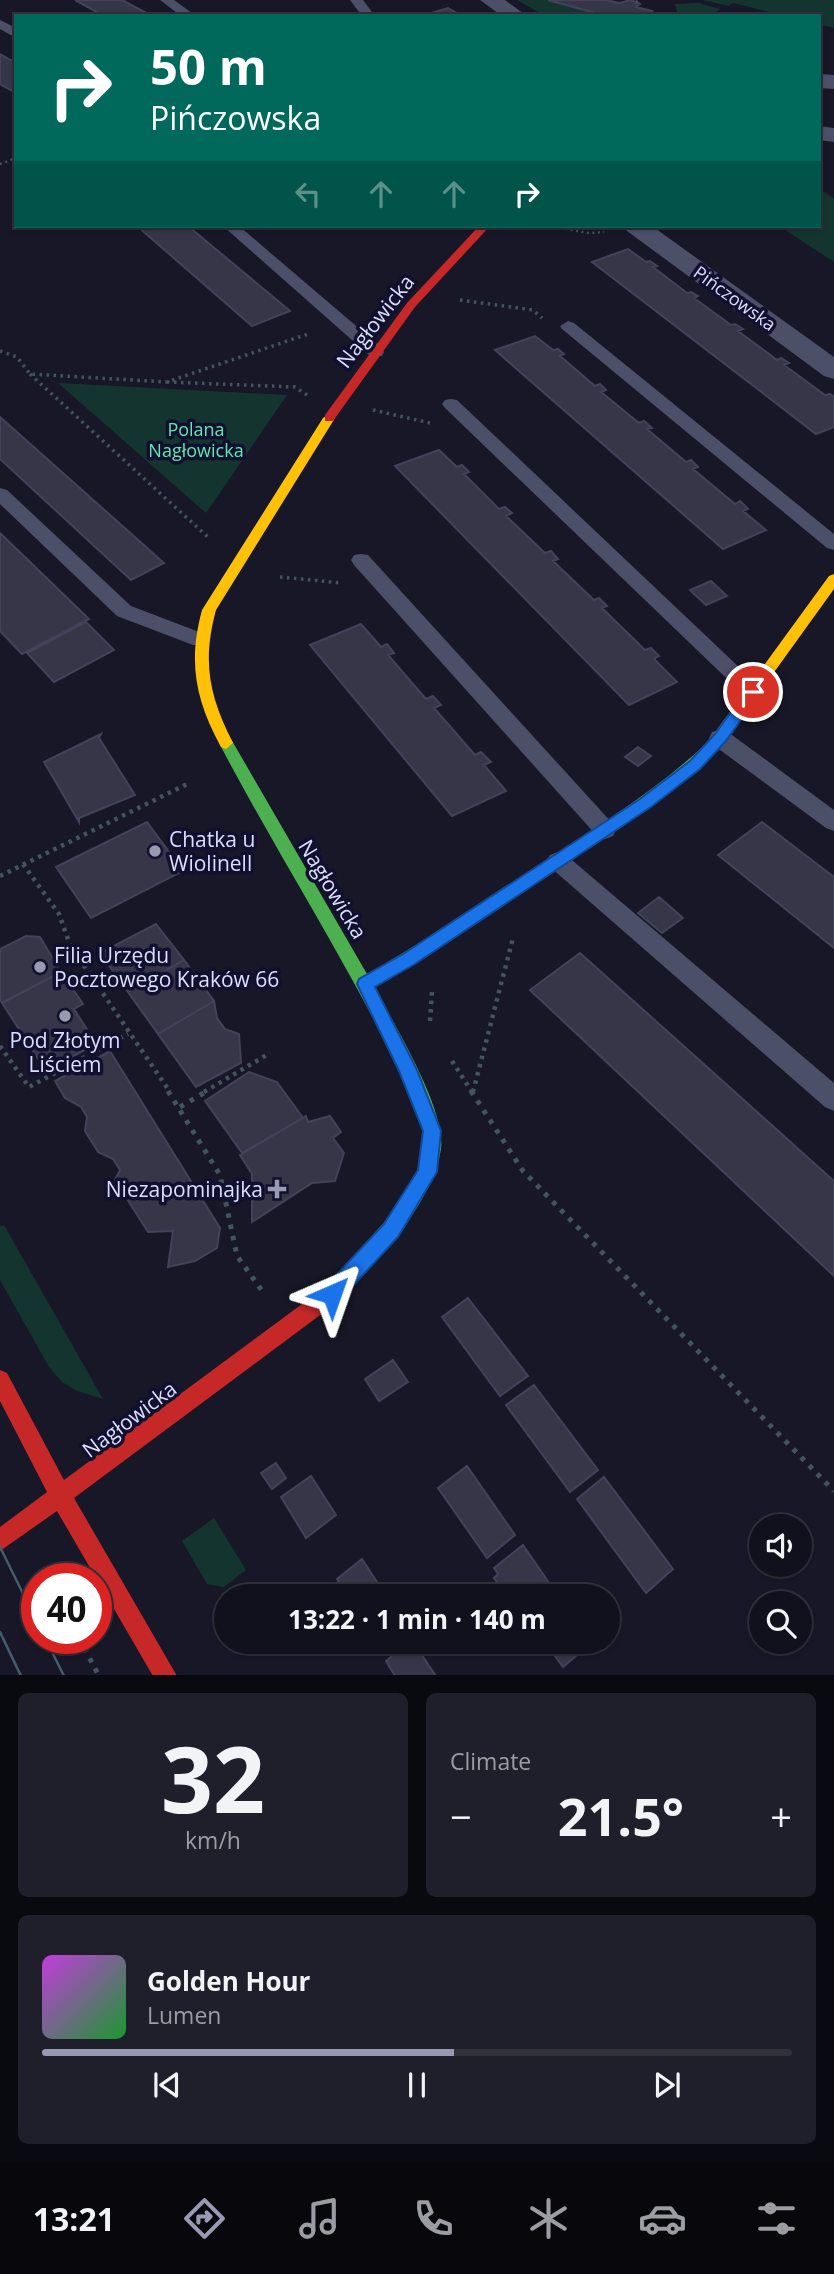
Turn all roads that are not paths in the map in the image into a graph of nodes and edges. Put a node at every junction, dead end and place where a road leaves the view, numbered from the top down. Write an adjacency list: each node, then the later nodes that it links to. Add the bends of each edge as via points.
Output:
1 (166, 0): 4 (lane)
2 (356, 0): 5 (lane)
3 (490, 0): 6 (street)
4 (187, 14)
5 (367, 14)
6 (514, 14)
7 (232, 228): 11 (lane)
8 (475, 228): 11 (street, Nagłowicka)
9 (639, 228): 12 (street, Pińczowska)
10 (568, 326): 15 (lane)
11 (376, 352): 19 (street, Nagłowicka, via 226,580 209,610)
12 (834, 370)
13 (451, 404): 20 (lane)
14 (0, 494): 19 (lane, via 124,611)
15 (834, 544)
16 (361, 561): 23 (lane)
17 (834, 579): 18 (street)
18 (826, 606): 20 (street)
19 (200, 640): 25 (street, Nagłowicka, via 203,692 222,736)
20 (753, 692): 21 (street)
21 (720, 738): 22 (lane); 23 (street, via 695,765)
22 (834, 822)
23 (605, 830): 24 (street)
24 (558, 861): 25 (street); 26 (lane)
25 (365, 984): 28 (street, Nagłowicka, via 432,1131 427,1172 391,1231 332,1294)
26 (834, 1099)
27 (0, 1380): 28 (street)
28 (61, 1496): 29 (street, Nagłowicka); 30 (street)
29 (0, 1540)
30 (166, 1675)

